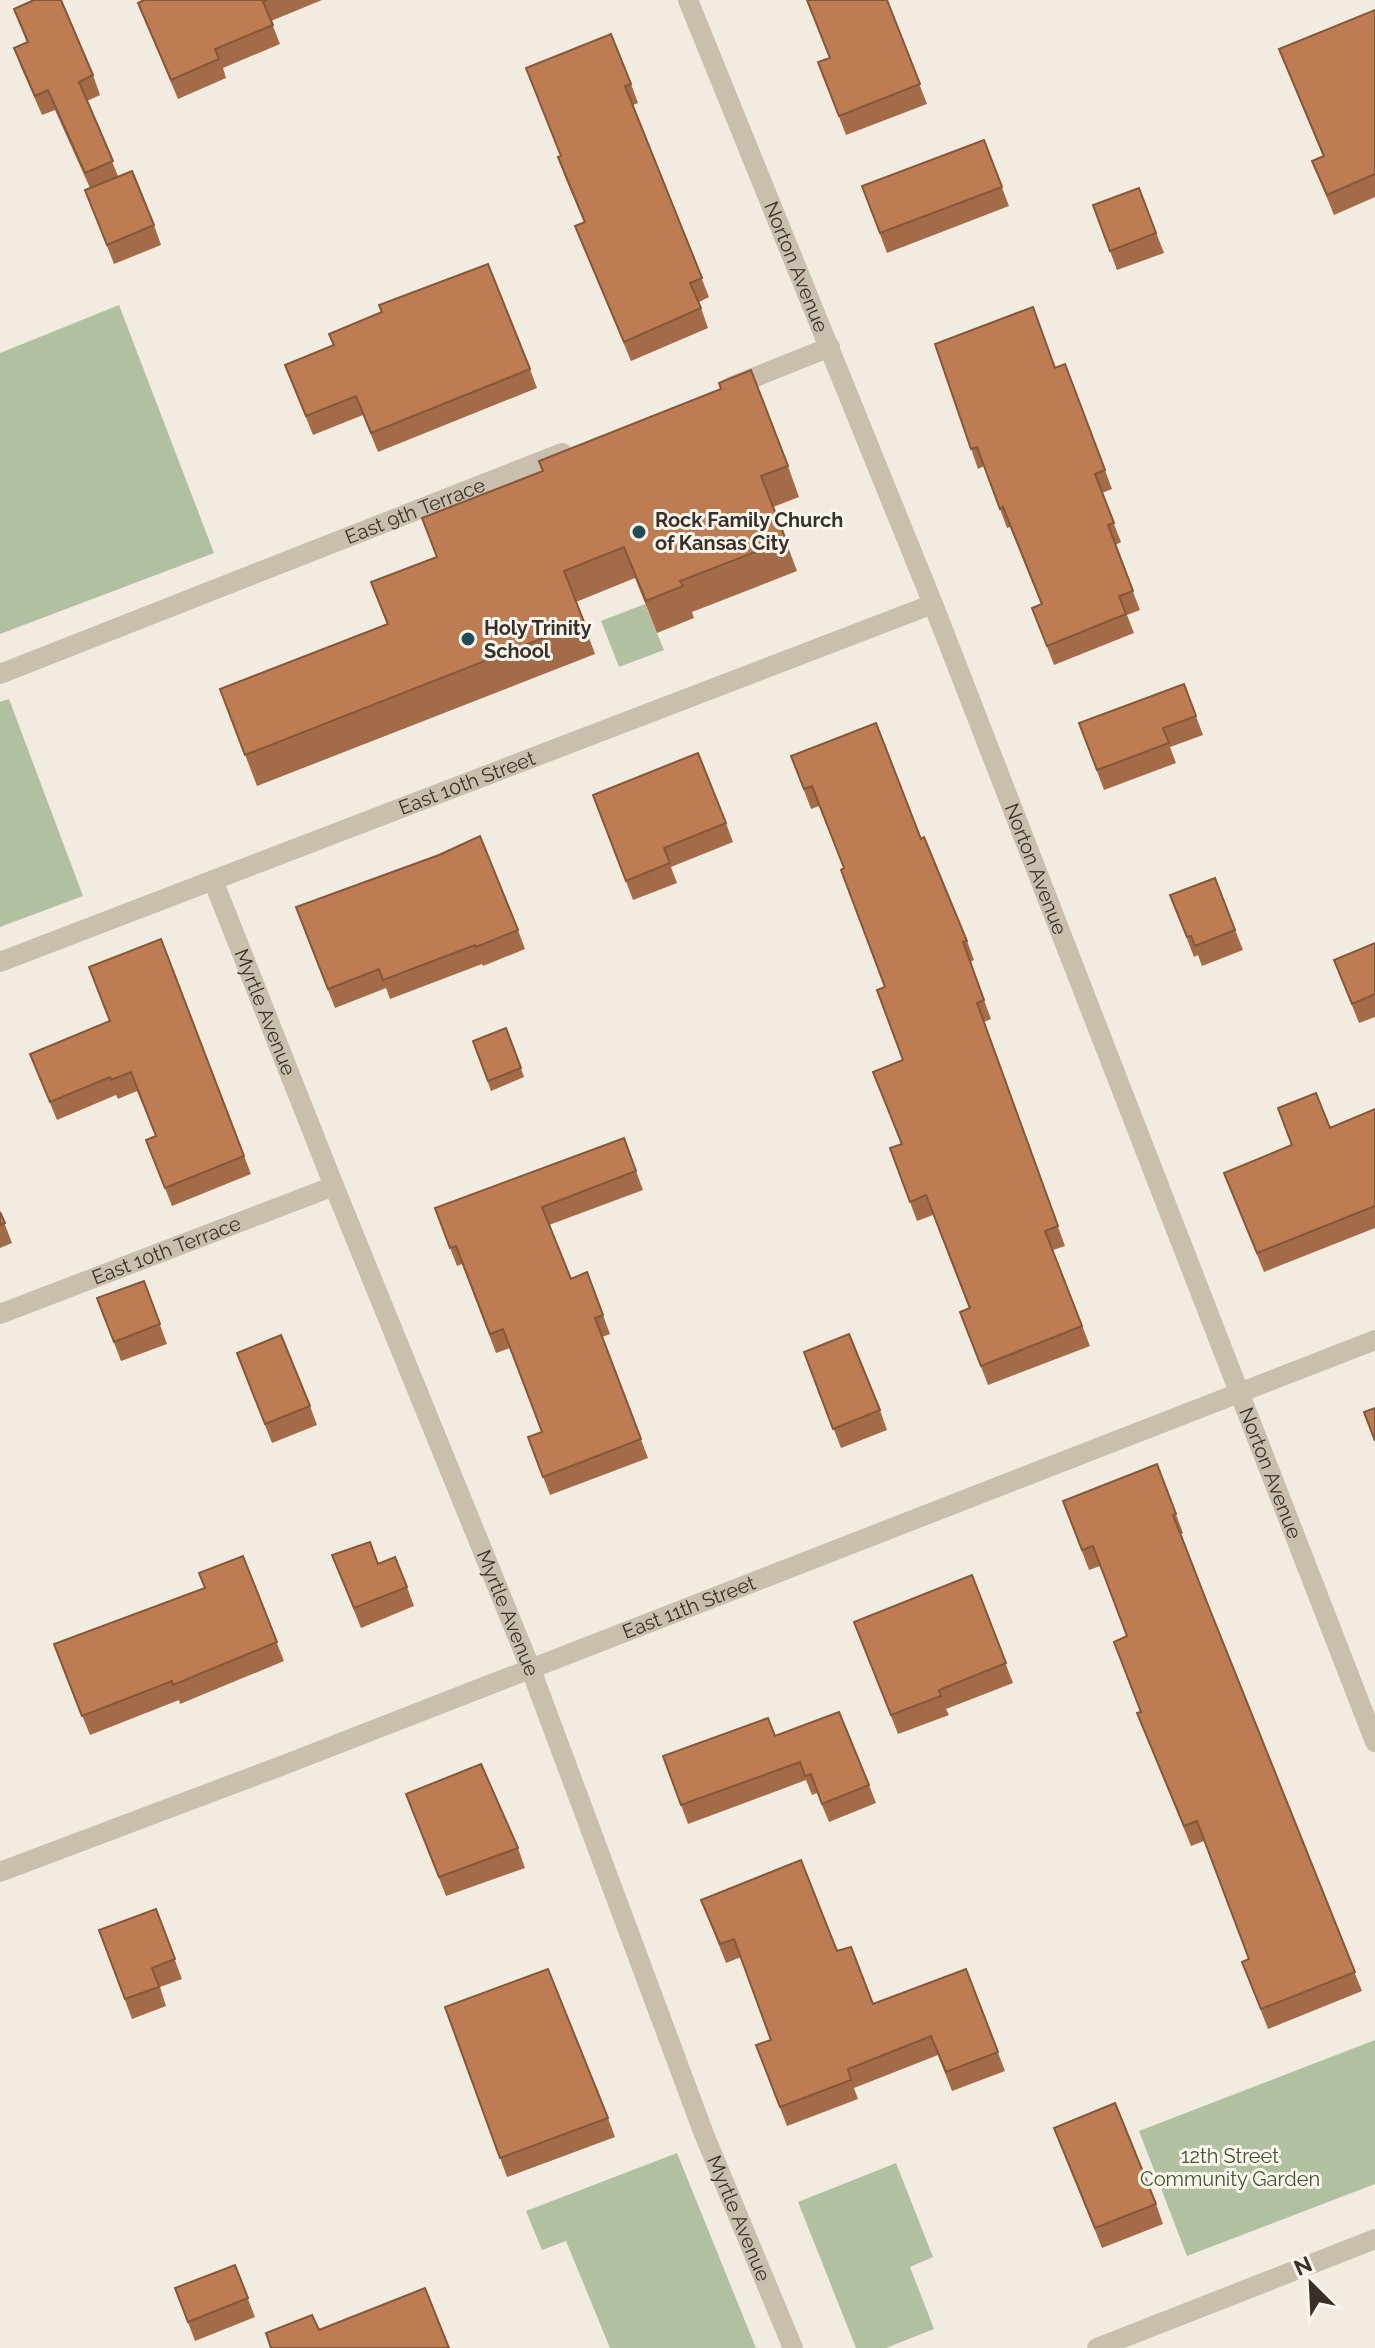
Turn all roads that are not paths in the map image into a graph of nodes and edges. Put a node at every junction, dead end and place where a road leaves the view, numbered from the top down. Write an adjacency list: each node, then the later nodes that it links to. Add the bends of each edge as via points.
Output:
1 (688, 0): 2 (street, Norton Avenue)
2 (830, 347): 3 (street); 5 (street, Norton Avenue)
3 (707, 395)
4 (575, 448): 6 (street, East 9th Terrace)
5 (933, 604): 7 (street, East 10th Street); 12 (street, Norton Avenue)
6 (0, 674)
7 (213, 880): 8 (street, East 10th Street); 9 (street, Myrtle Avenue)
8 (0, 962)
9 (334, 1186): 10 (street, East 10th Terrace); 13 (street, Myrtle Avenue)
10 (0, 1314)
11 (1375, 1340): 12 (street, East 11th Street)
12 (1238, 1394): 13 (street, East 11th Street); 14 (street, Norton Avenue)
13 (530, 1667): 15 (street, East 11th Street); 17 (street, Myrtle Avenue, via 704,2134)
14 (1375, 1742)
15 (0, 1872)
16 (1375, 2239): 18 (street)
17 (793, 2348)
18 (1097, 2348)

